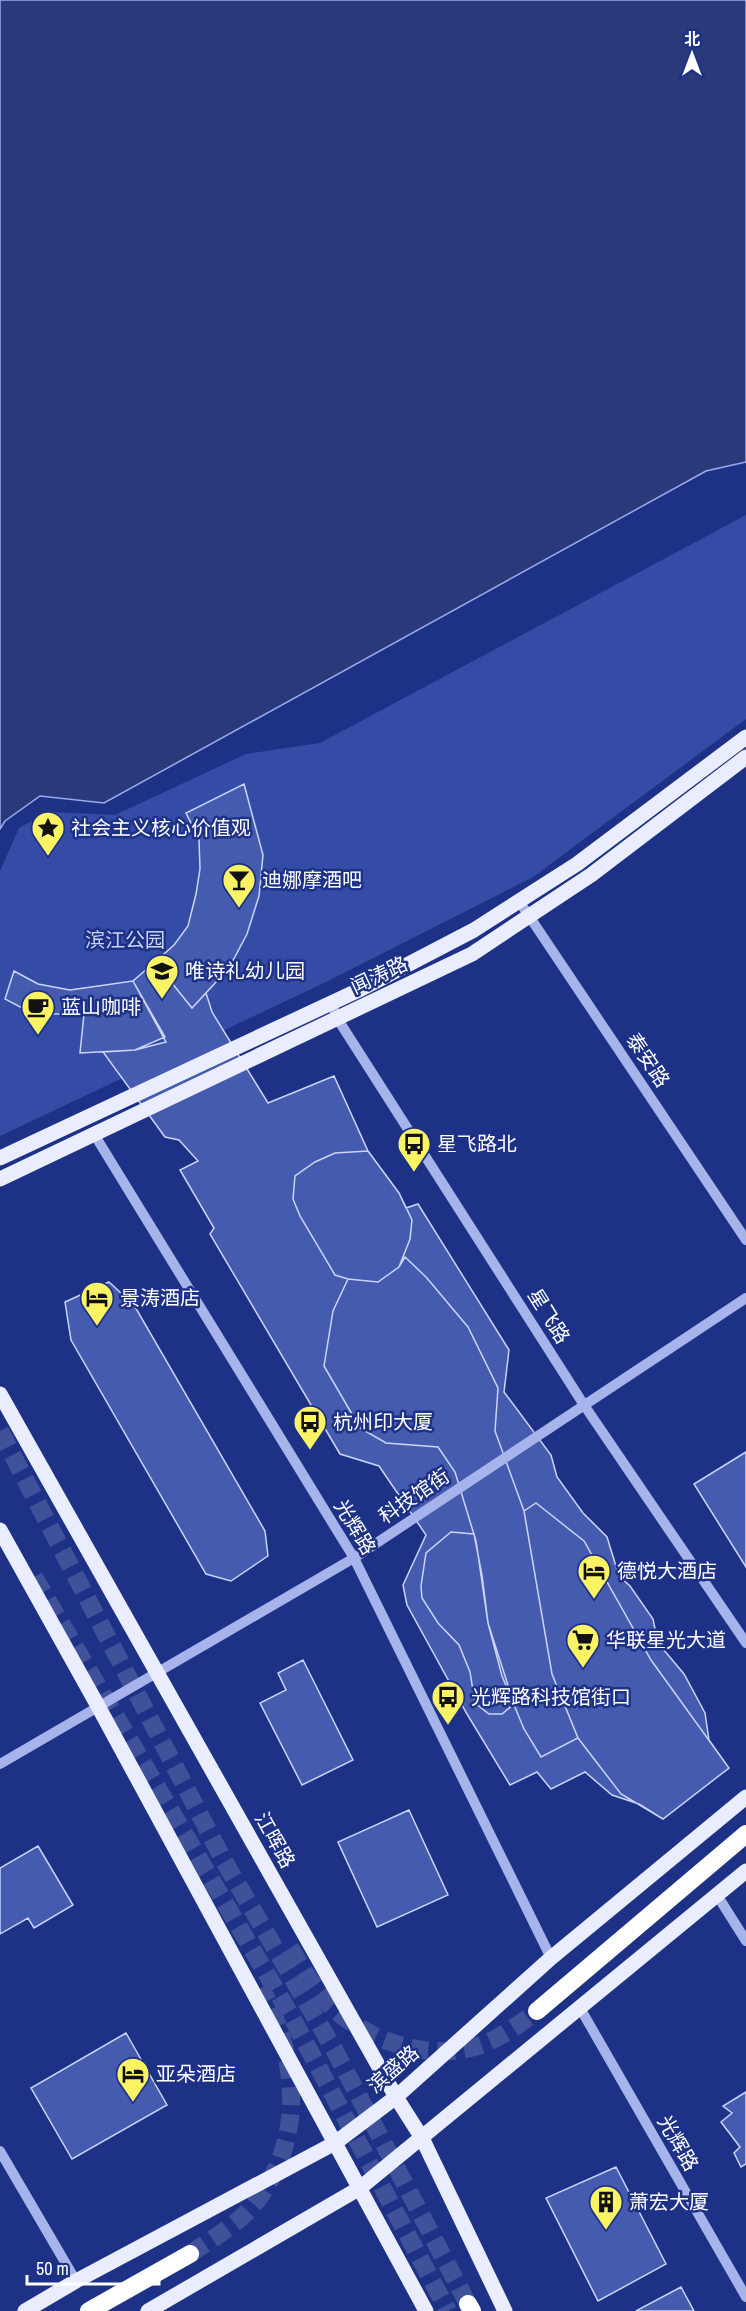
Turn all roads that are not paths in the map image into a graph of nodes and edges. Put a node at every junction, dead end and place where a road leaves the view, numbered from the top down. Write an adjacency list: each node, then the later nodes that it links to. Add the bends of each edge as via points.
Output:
1 (746, 737): 3 (main road, 闻涛路, via 577,864)
2 (746, 757): 4 (main road, 闻涛路, via 591,875)
3 (519, 901): 4 (street, 泰安路); 5 (main road, 闻涛路, via 474,930)
4 (529, 916): 6 (main road, 闻涛路, via 472,954); 10 (street, 泰安路)
5 (331, 1002): 6 (street, 星飞路); 8 (main road, 闻涛路)
6 (338, 1018): 7 (main road, 闻涛路); 13 (street, 星飞路)
7 (94, 1134): 9 (main road, 闻涛路); 15 (street, 光辉路)
8 (0, 1158)
9 (0, 1179)
10 (746, 1240)
11 (746, 1298): 13 (street, 科技馆街)
12 (0, 1395): 17 (main road, 江晖路)
13 (584, 1405): 15 (street, 科技馆街); 16 (street, 星飞路)
14 (0, 1530): 18 (main road)
15 (354, 1558): 17 (street, 科技馆街); 25 (street, 光辉路)
16 (746, 1643)
17 (157, 1674): 18 (street, 科技馆街); 28 (main road, 江晖路)
18 (98, 1706): 19 (street, 科技馆街); 30 (main road)
19 (0, 1764)
20 (746, 1797): 25 (main road, 滨盛路)
21 (746, 1834): 27 (highway)
22 (746, 1872): 23 (main road)
23 (717, 1895): 24 (street); 26 (main road)
24 (746, 1941)
25 (551, 1958): 28 (main road, 滨盛路)
26 (579, 2008): 29 (main road); 35 (street, 光辉路)
27 (537, 2012)
28 (396, 2097): 29 (main road, 江晖路); 30 (main road, 滨盛路)
29 (422, 2138): 32 (main road); 40 (main road, 江晖路)
30 (335, 2144): 32 (main road); 34 (main road, 滨盛路)
31 (0, 2151): 34 (street)
32 (360, 2188): 38 (main road); 39 (main road)
33 (190, 2254): 37 (highway)
34 (76, 2281): 36 (main road, 滨盛路)
35 (746, 2297)
36 (25, 2311)
37 (89, 2311)
38 (148, 2311)
39 (426, 2311)
40 (505, 2311)

